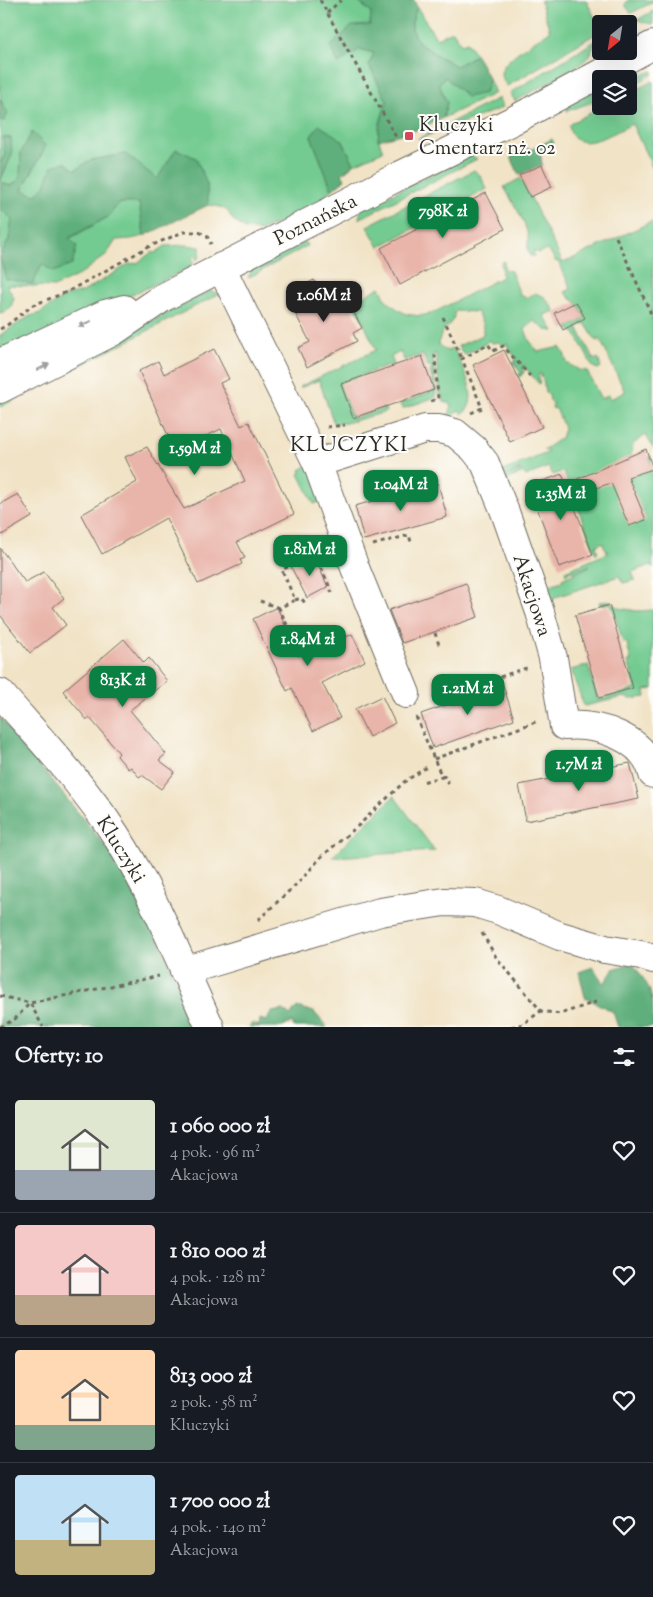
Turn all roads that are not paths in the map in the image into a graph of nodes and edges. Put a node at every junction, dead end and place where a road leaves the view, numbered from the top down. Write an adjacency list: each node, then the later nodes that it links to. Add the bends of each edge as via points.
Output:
1 (653, 46): 2 (street, Poznańska, via 516,119)
2 (223, 266): 3 (street, Poznańska); 6 (street)
3 (164, 297): 4 (street, Poznańska, one-way to 4, via 105,314); 5 (street, Poznańska, one-way to 3, via 114,331)
4 (0, 363)
5 (0, 389)
6 (317, 462): 8 (street); 9 (street, Akacjowa, via 425,429 454,433 468,442 488,469 540,612 553,658 564,726 598,729 635,745 649,761)
7 (0, 692): 11 (street, Kluczyki, via 78,783 114,832 143,881)
8 (406, 694)
9 (653, 774)
10 (653, 959): 11 (street, via 560,936 475,903 444,902 380,912)
11 (184, 971): 12 (street, Kluczyki)
12 (210, 1027)

